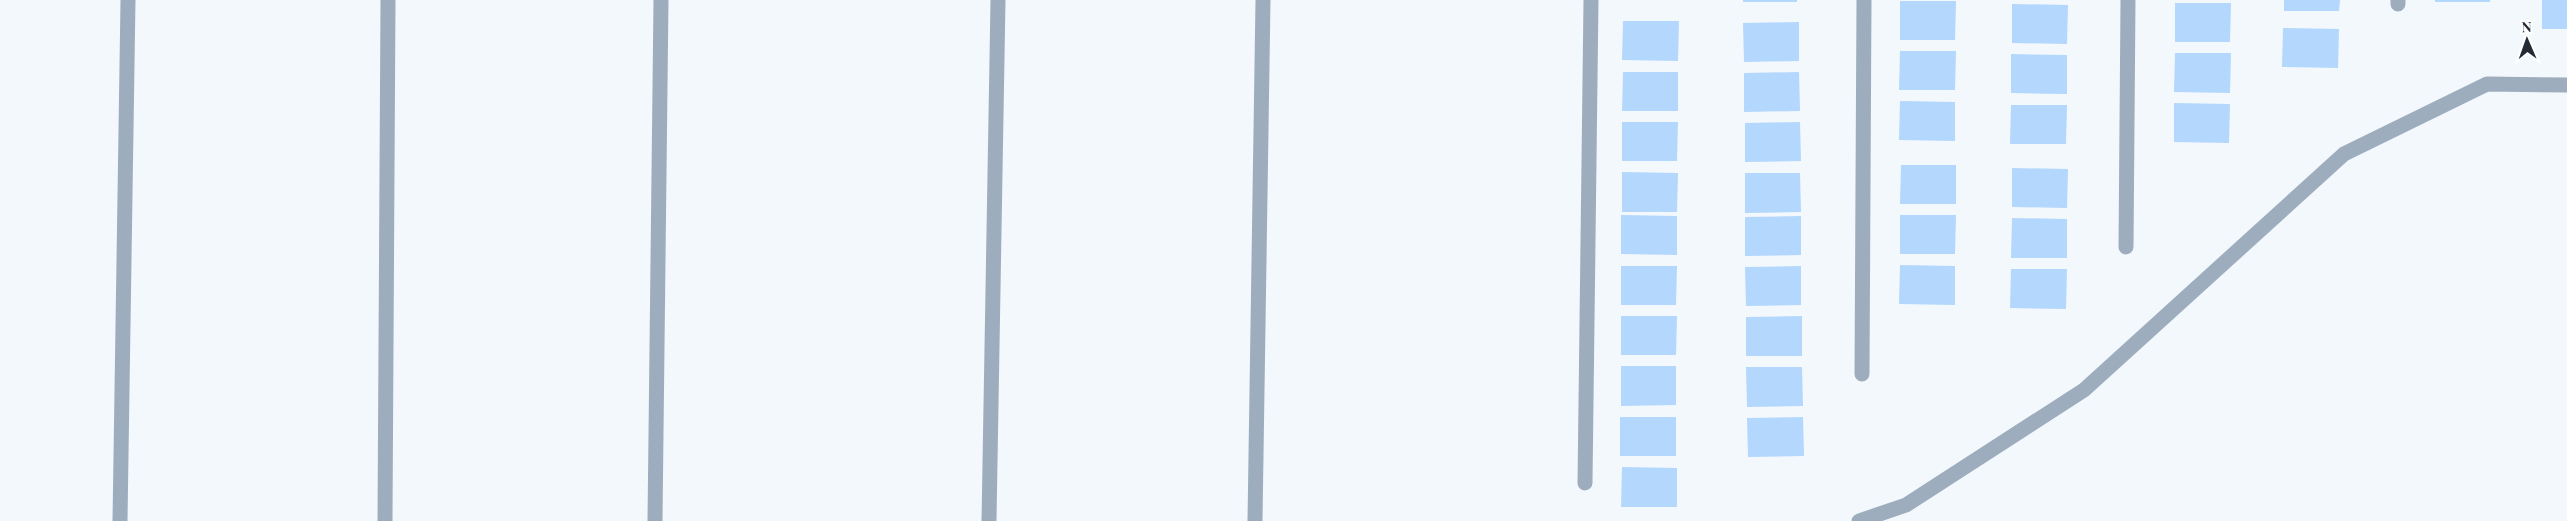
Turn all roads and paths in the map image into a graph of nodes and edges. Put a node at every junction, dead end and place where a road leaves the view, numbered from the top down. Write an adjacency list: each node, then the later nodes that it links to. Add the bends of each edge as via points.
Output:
1 (128, 0): 13 (street)
2 (388, 0): 14 (street)
3 (661, 0): 15 (street)
4 (998, 0): 16 (street)
5 (1263, 0): 17 (street)
6 (1591, 0): 12 (street)
7 (1864, 0): 11 (street)
8 (2128, 0): 10 (street)
9 (2567, 85): 18 (street, via 2487,84 2344,154 2084,390 1906,505)
10 (2126, 247)
11 (1862, 374)
12 (1585, 483)
13 (120, 521)
14 (385, 521)
15 (655, 521)
16 (989, 521)
17 (1255, 521)
18 (1859, 521)

